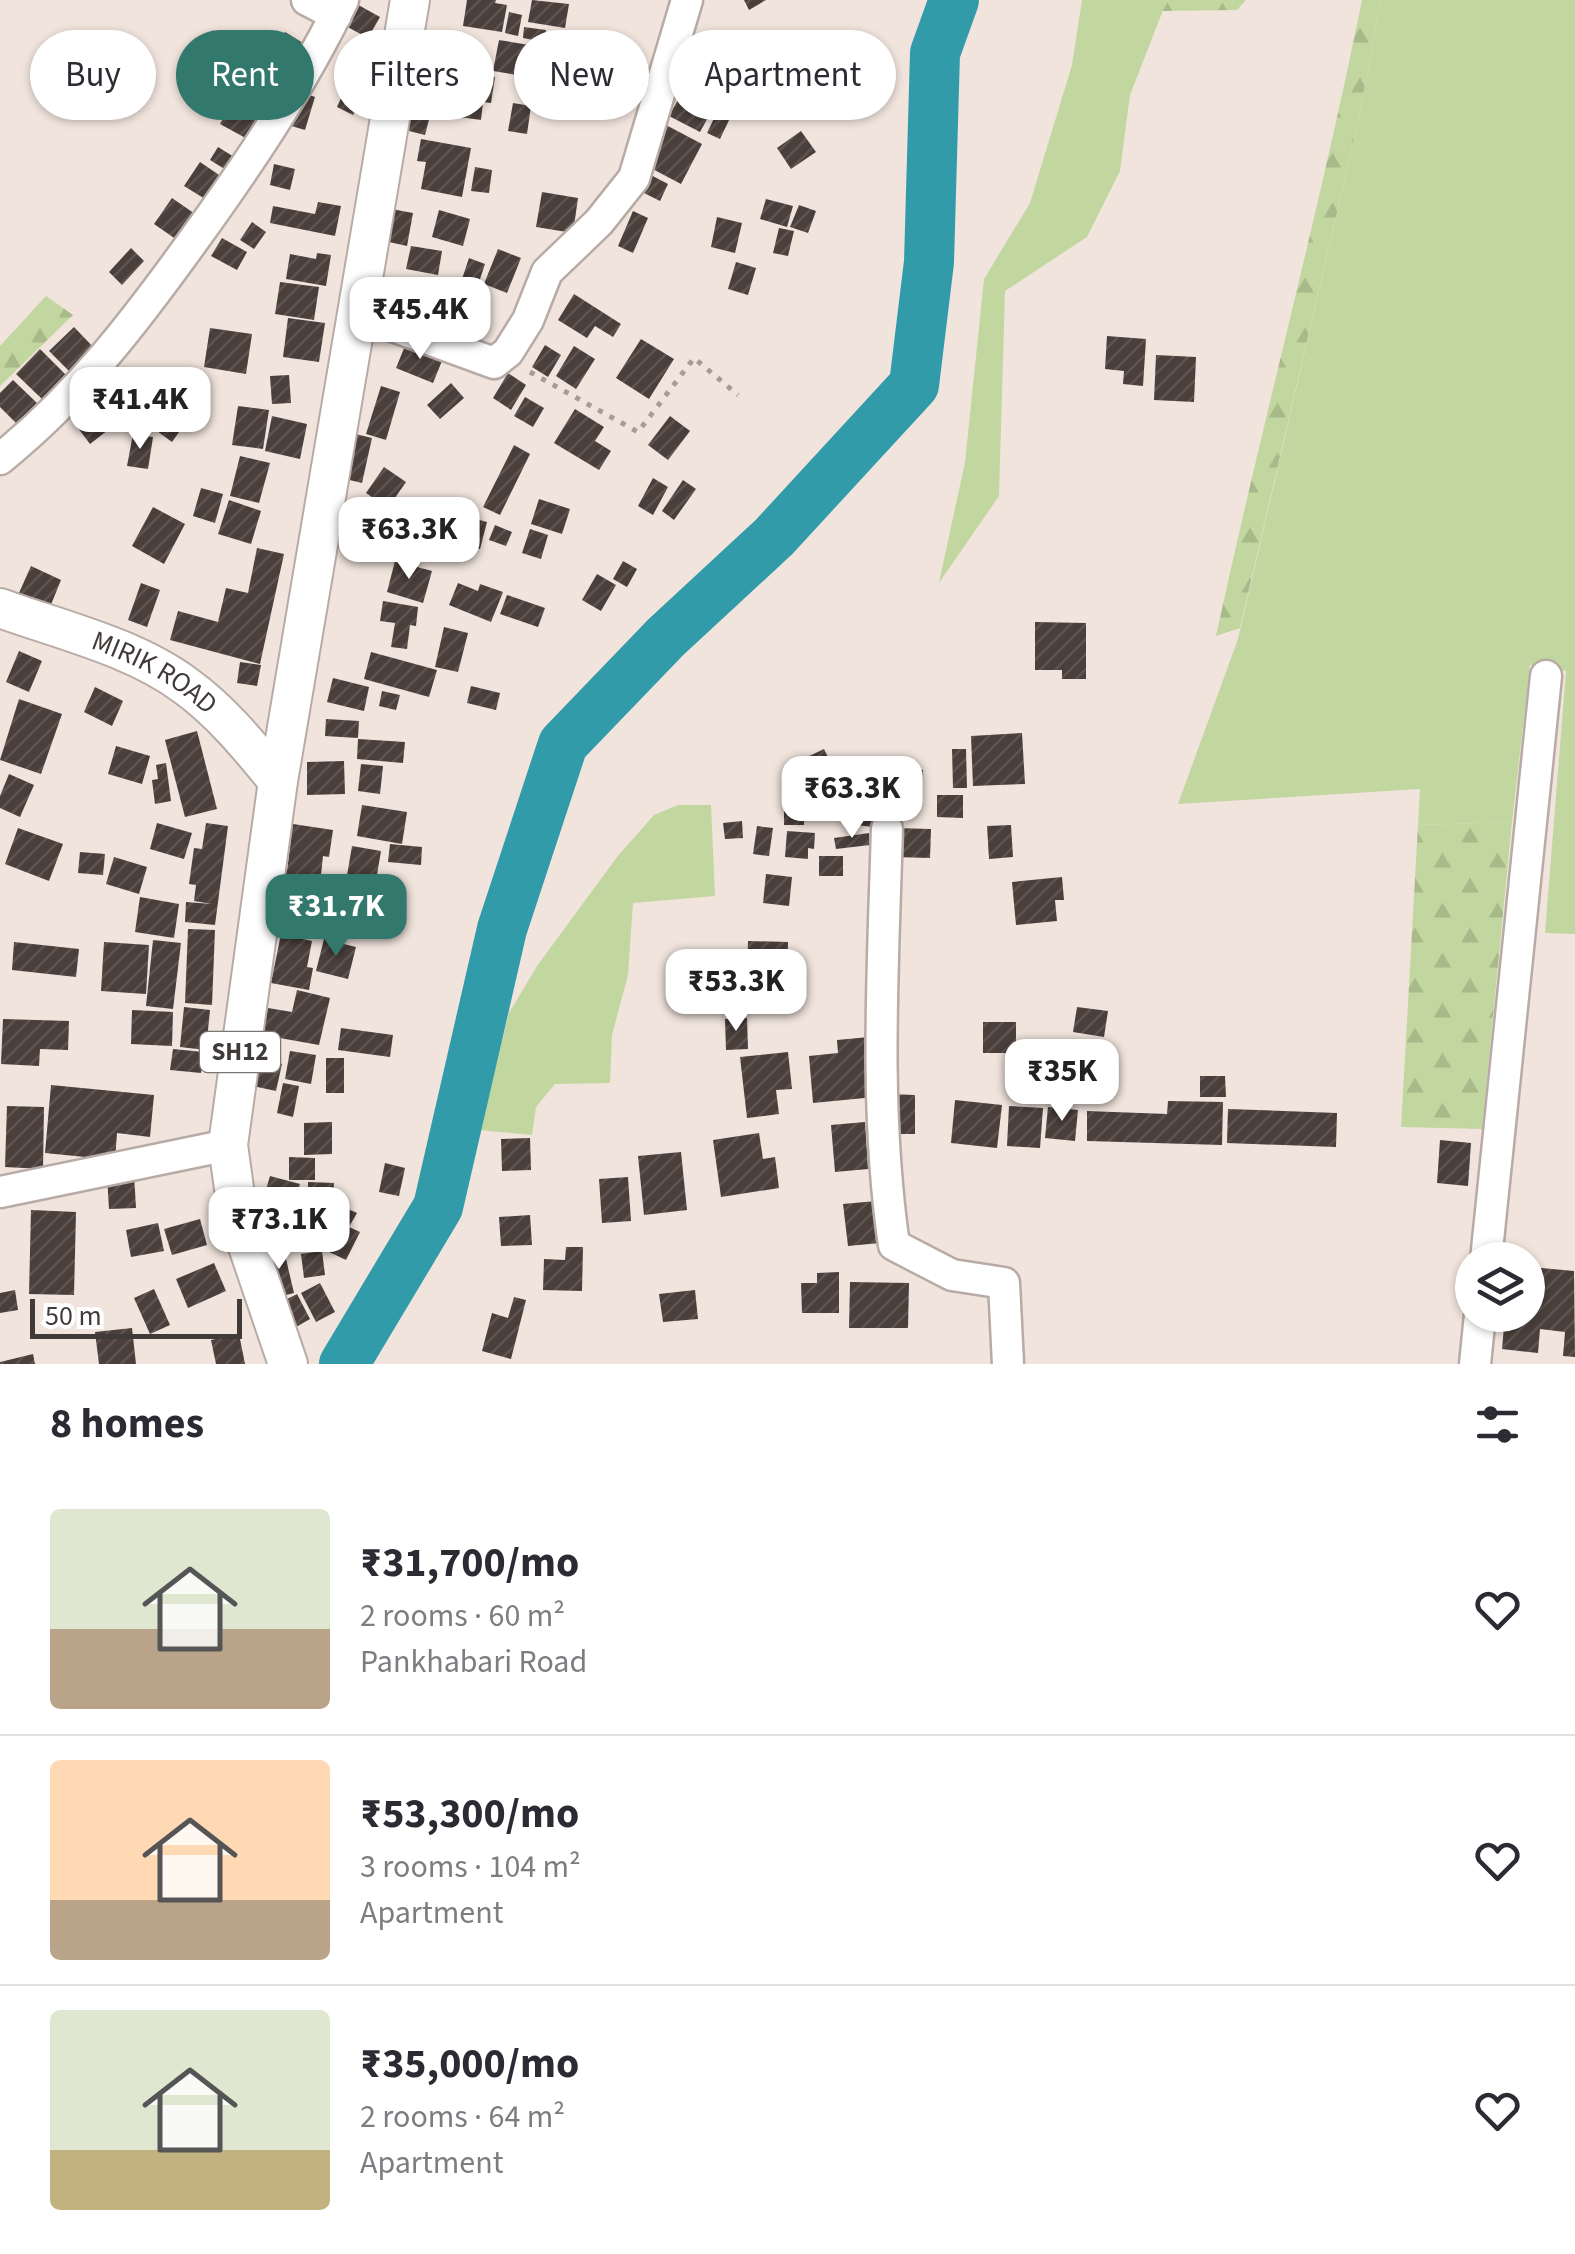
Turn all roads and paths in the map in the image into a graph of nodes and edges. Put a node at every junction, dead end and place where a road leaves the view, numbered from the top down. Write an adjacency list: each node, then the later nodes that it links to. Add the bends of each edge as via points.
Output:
1 (307, 0): 4 (street)
2 (410, 0): 5 (main road)
3 (688, 0): 6 (street, via 634,178 547,272 528,320)
4 (340, 8): 8 (street, via 254,158 112,351)
5 (360, 314): 6 (street); 11 (main road)
6 (494, 363): 7 (path, via 513,362 638,432 694,358)
7 (738, 395)
8 (0, 459)
9 (0, 608): 11 (main road, MIRIK ROAD, via 168,674 211,706)
10 (1546, 676): 15 (street)
11 (278, 780): 13 (main road, SH12)
12 (887, 829): 18 (street, via 884,1178 894,1246 952,1274 1004,1283)
13 (228, 1144): 14 (street); 17 (main road, SH12, via 238,1217)
14 (0, 1192)
15 (1488, 1242)
16 (1479, 1332): 19 (street)
17 (288, 1364)
18 (1008, 1364)
19 (1476, 1364)

